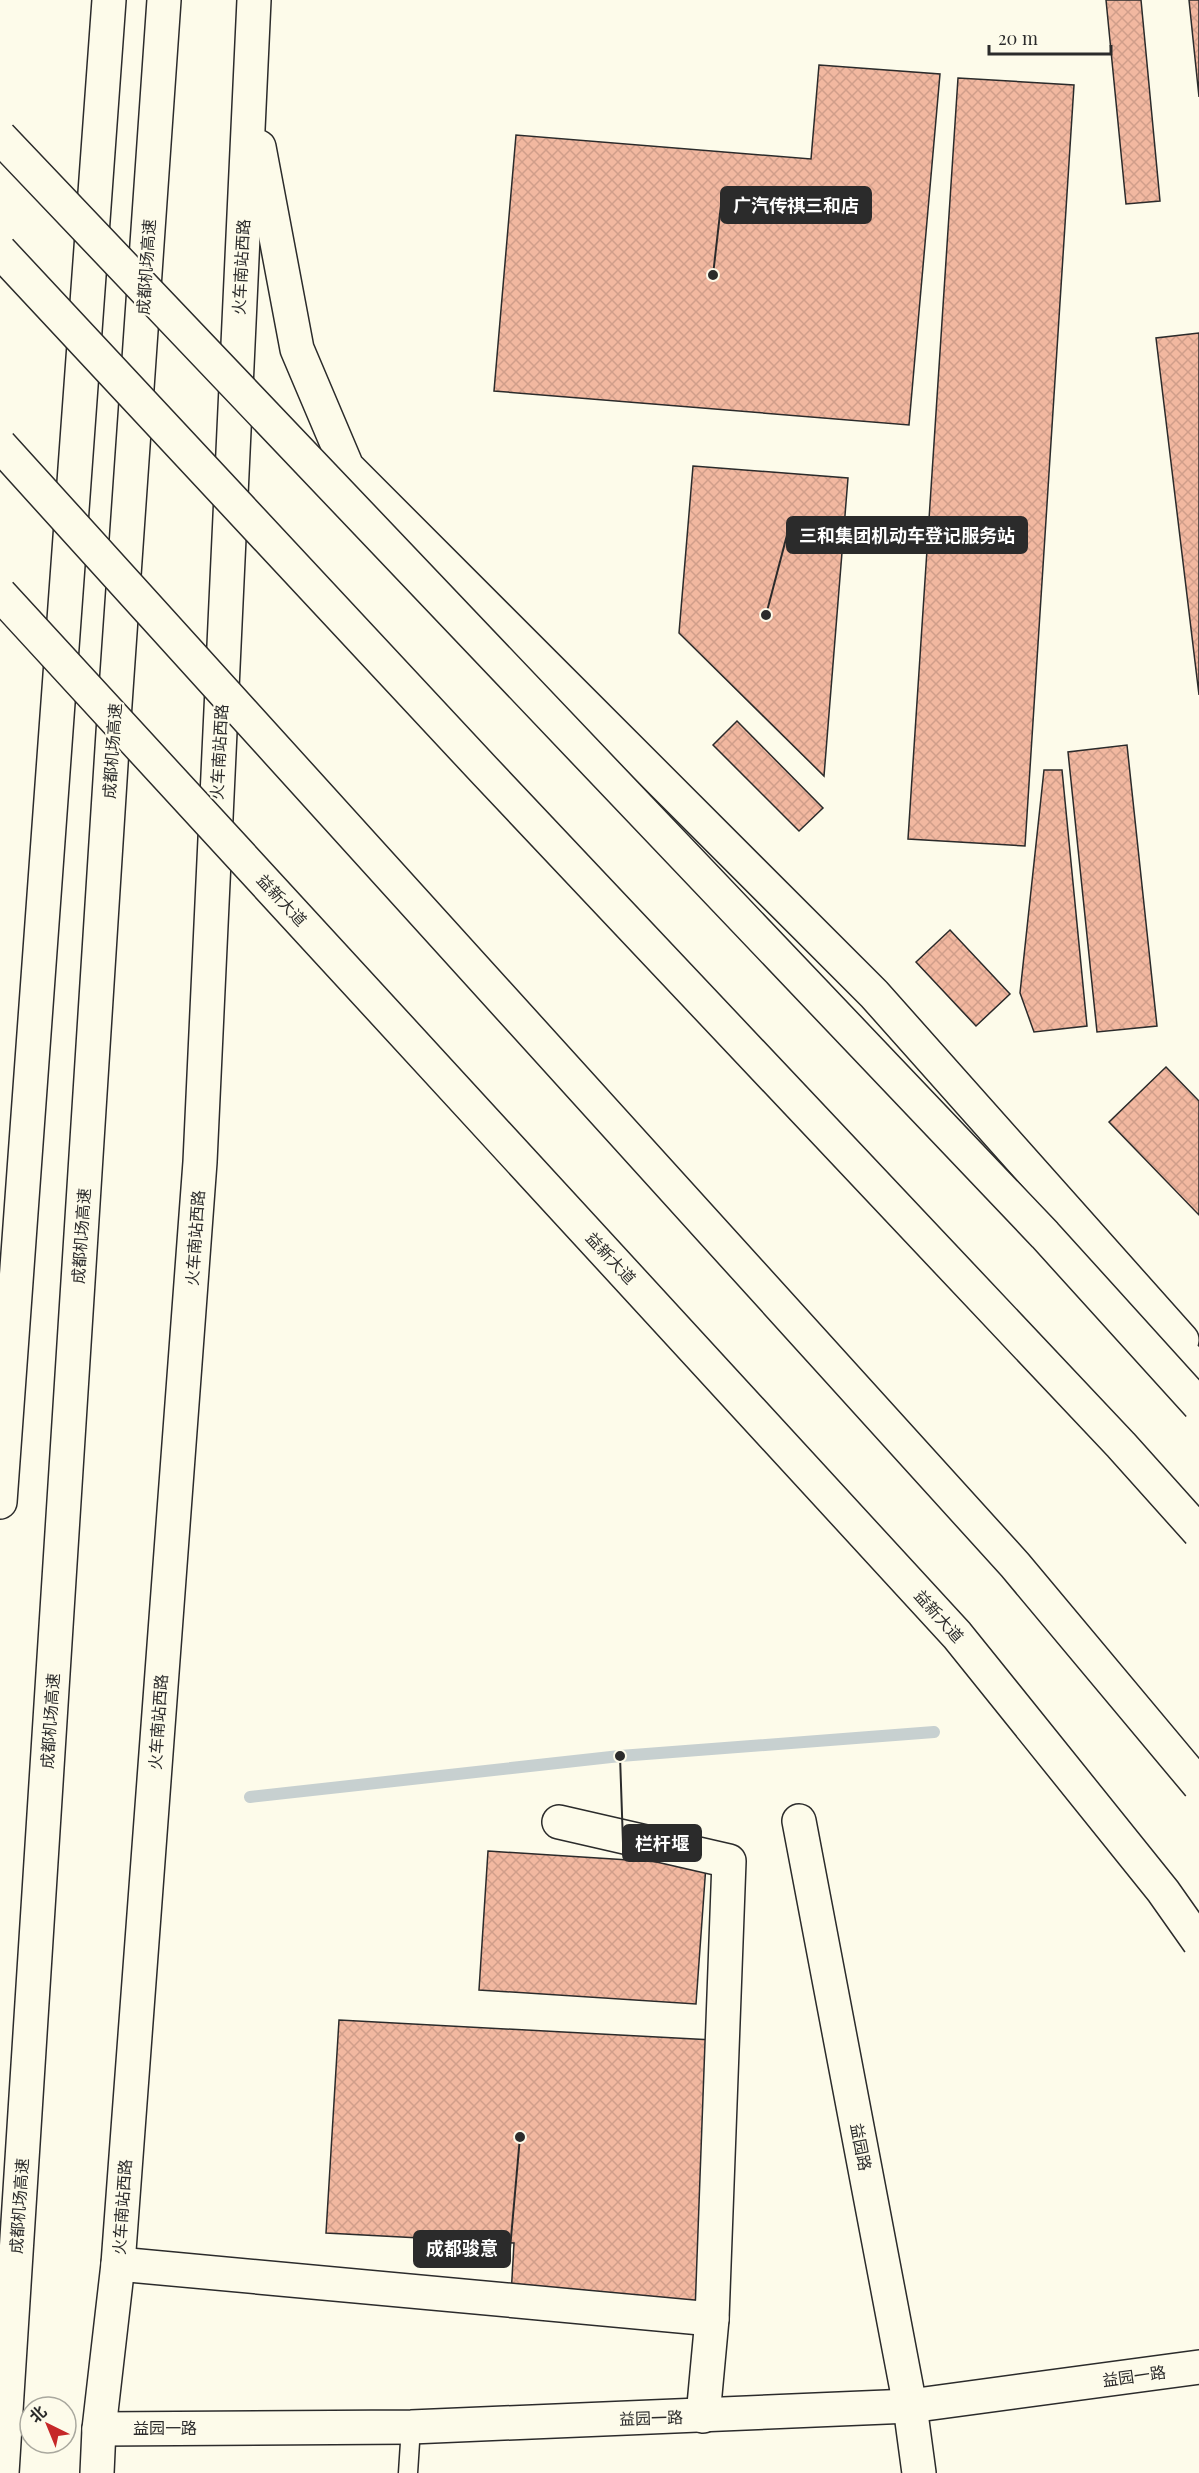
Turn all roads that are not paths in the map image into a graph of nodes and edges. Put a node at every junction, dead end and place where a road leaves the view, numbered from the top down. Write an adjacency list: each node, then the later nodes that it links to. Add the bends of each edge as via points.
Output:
1 (109, 0): 13 (main road)
2 (164, 0): 26 (main road, 成都机场高速)
3 (254, 0): 4 (main road, 火车南站西路)
4 (249, 98): 10 (main road, via 297,349 347,468 874,994); 19 (main road, 火车南站西路, via 200,1162)
5 (0, 137): 9 (main road, bridge)
6 (0, 251): 14 (main road, bridge, via 1121,1445)
7 (0, 445): 15 (main road, bridge, via 1015,1565)
8 (0, 594): 18 (main road, 益新大道, bridge, via 957,1635 1163,1891)
9 (1045, 1235): 11 (main road, bridge); 12 (main road, bridge)
10 (1199, 1359)
11 (1199, 1369)
12 (1199, 1405)
13 (0, 1502)
14 (1199, 1533)
15 (1199, 1785)
16 (799, 1821): 22 (main road, 益园路)
17 (559, 1822): 20 (main road, via 729,1861)
18 (1199, 1942)
19 (118, 2264): 20 (main road); 25 (main road, 火车南站西路)
20 (712, 2319): 23 (main road)
21 (1199, 2367): 22 (main road, 益园一路)
22 (910, 2406): 23 (main road, 益园一路); 29 (main road, 益园路)
23 (703, 2416): 24 (main road, 益园一路)
24 (411, 2427): 25 (main road, 益园一路); 28 (lane)
25 (99, 2428): 27 (main road, 火车南站西路)
26 (2, 2473)
27 (97, 2473)
28 (408, 2473)
29 (919, 2473)

